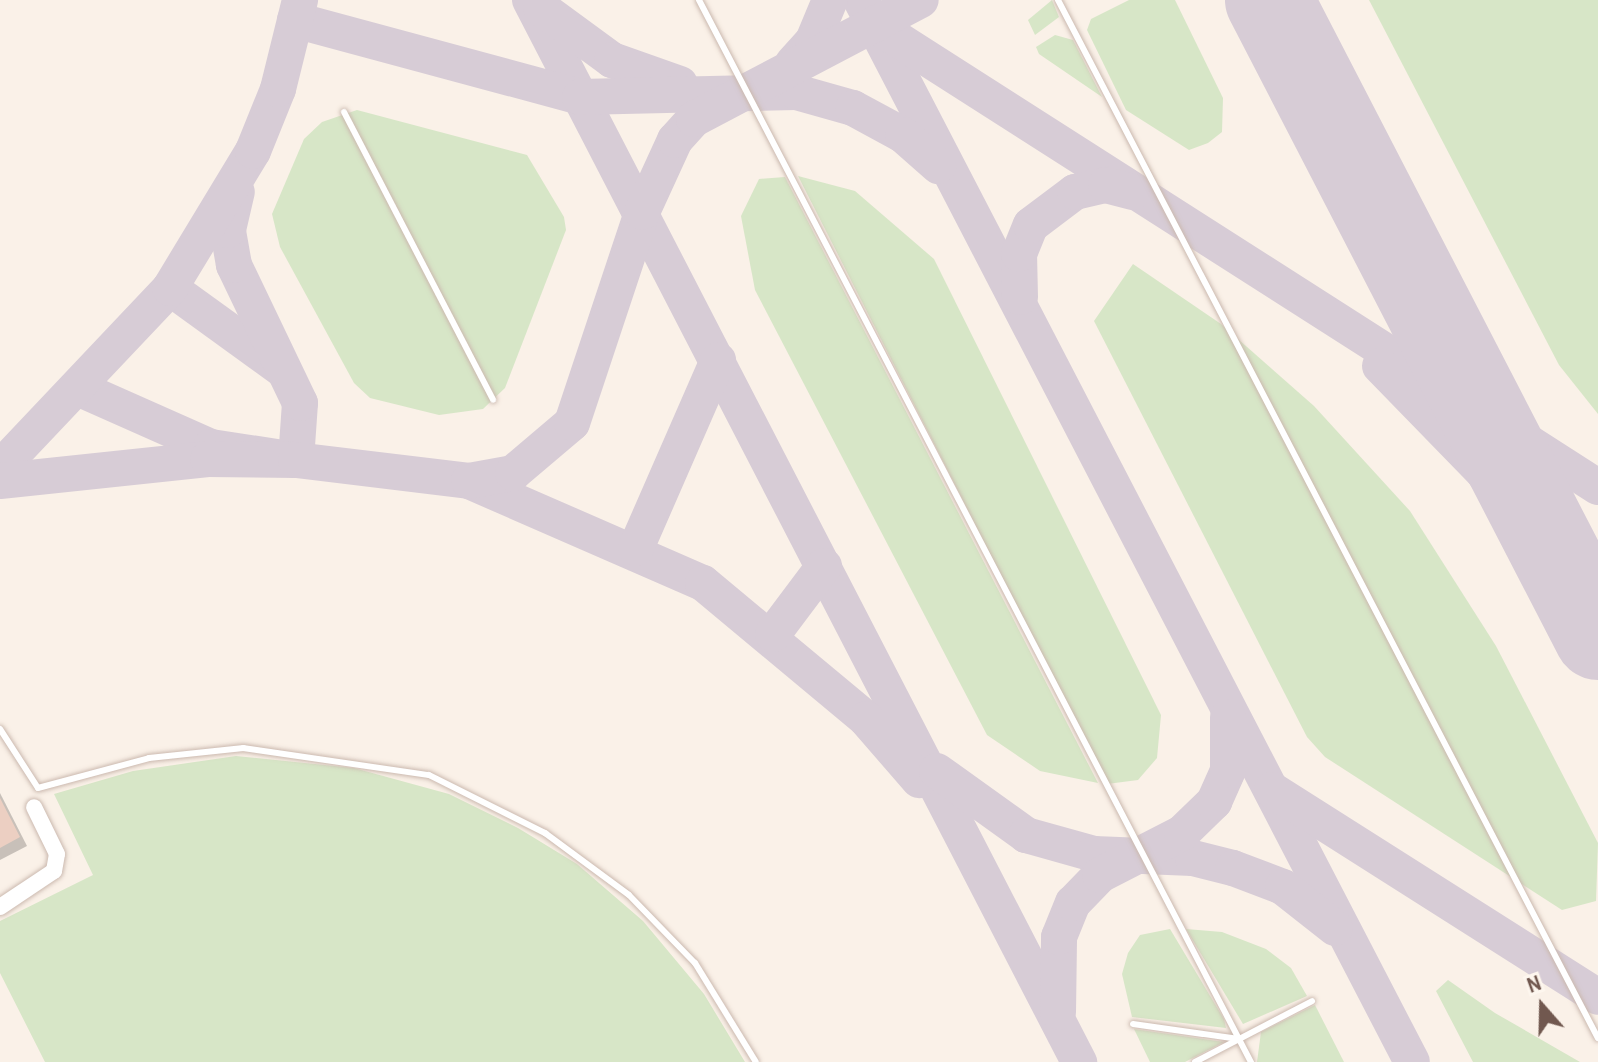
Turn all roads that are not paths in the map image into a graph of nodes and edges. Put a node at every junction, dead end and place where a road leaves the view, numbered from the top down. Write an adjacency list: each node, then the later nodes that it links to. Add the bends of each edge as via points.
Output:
1 (699, 0): 11 (lane)
2 (1058, 0): 10 (lane)
3 (344, 112): 4 (lane)
4 (493, 400)
5 (0, 729): 12 (lane, via 38,788 149,758 243,748 429,775 545,833 629,895 695,963)
6 (34, 807): 7 (street, via 57,854 54,871)
7 (0, 907)
8 (1312, 1001): 11 (lane)
9 (1133, 1024): 11 (lane)
10 (1598, 1038)
11 (1239, 1039): 13 (lane); 14 (lane)
12 (756, 1062)
13 (1195, 1062)
14 (1251, 1062)

